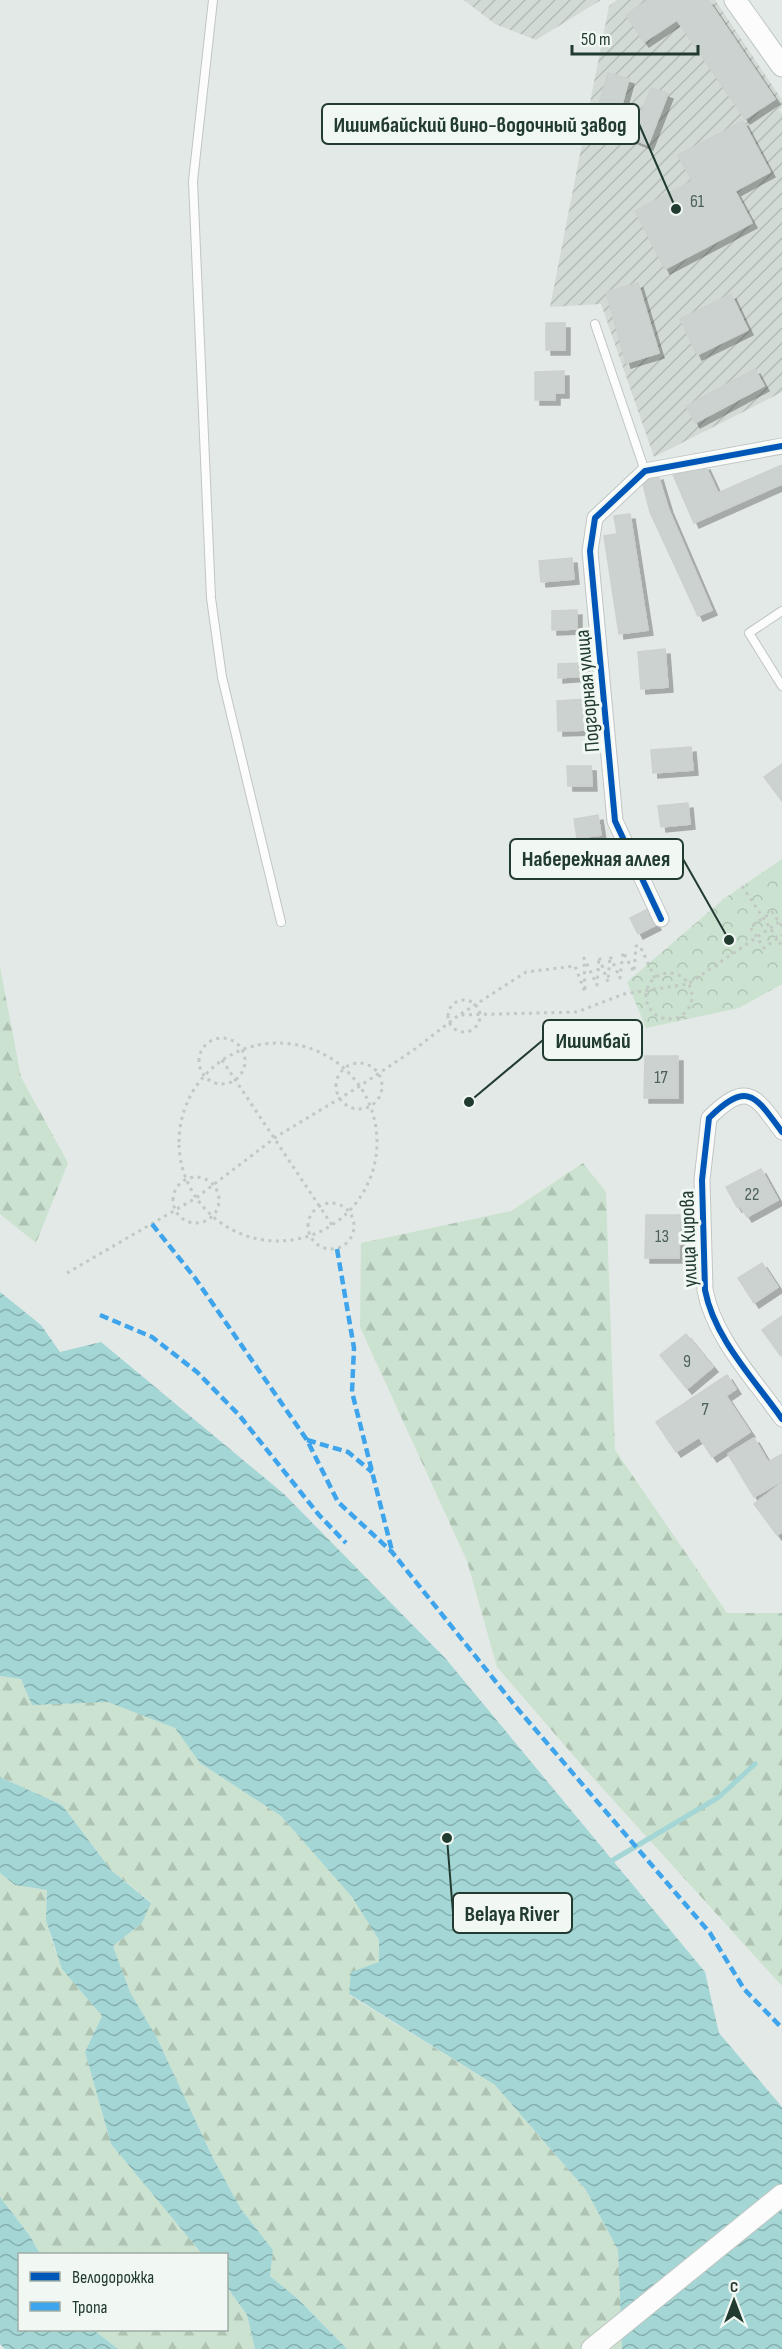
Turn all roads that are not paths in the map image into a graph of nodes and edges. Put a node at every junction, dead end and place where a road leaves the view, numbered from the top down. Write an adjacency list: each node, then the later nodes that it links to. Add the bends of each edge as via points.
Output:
1 (213, 0): 10 (lane, via 193,181 211,598 222,677)
2 (735, 0): 3 (main road)
3 (782, 66)
4 (595, 324): 6 (lane)
5 (782, 446): 6 (street)
6 (645, 471): 9 (street, Подгорная улица, via 596,518 590,551 615,821)
7 (782, 610): 8 (lane, via 749,633)
8 (782, 686)
9 (661, 919)
10 (281, 922)
11 (782, 1132): 12 (street, улица Кирова, via 758,1100 737,1096 710,1118 702,1180 705,1290 716,1325)
12 (782, 1419)
13 (782, 2195): 14 (main road)
14 (592, 2349)

